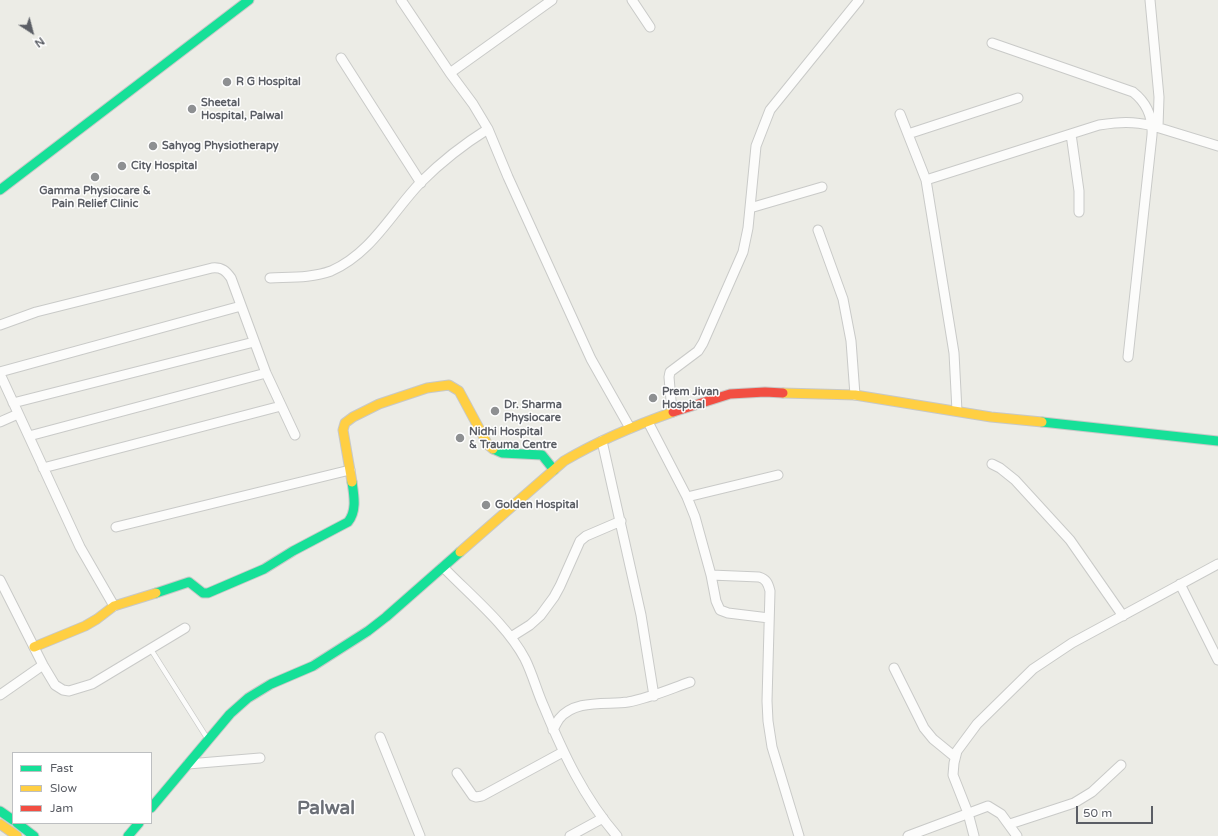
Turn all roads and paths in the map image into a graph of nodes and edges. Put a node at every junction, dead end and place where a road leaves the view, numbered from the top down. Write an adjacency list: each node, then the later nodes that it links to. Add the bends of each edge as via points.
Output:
1 (249, 0): 21 (main road)
2 (401, 0): 10 (street)
3 (552, 0): 10 (street)
4 (632, 0): 7 (street)
5 (858, 0): 22 (street, via 770,110 756,146)
6 (1150, 0): 13 (street, via 1159,97)
7 (650, 27)
8 (992, 43): 13 (street, via 1133,92 1142,99)
9 (341, 58): 19 (street)
10 (450, 73): 14 (street, via 474,104)
11 (1018, 98): 15 (street)
12 (900, 114): 15 (street)
13 (1156, 126): 16 (street, via 1120,121); 17 (street); 29 (street)
14 (488, 129): 19 (street, via 466,143); 40 (street, via 591,359)
15 (908, 134): 18 (street)
16 (1071, 134): 18 (street); 23 (street, via 1079,191)
17 (1218, 146)
18 (926, 180): 36 (street, via 954,353)
19 (421, 183): 25 (street, via 373,240 350,260 322,274)
20 (822, 187): 22 (street)
21 (0, 190)
22 (750, 208): 35 (street, via 743,252 703,343 698,351 670,372)
23 (1079, 212)
24 (818, 230): 32 (street, via 843,299 851,341)
25 (270, 278)
26 (241, 306): 27 (street, via 231,278 224,269 219,268 36,312); 28 (street); 30 (street)
27 (0, 325)
28 (254, 342): 31 (street); 33 (street)
29 (1128, 356)
30 (0, 373): 33 (street)
31 (266, 373): 34 (street); 42 (street)
32 (855, 395): 35 (main road, via 765,392 730,394); 36 (main road)
33 (13, 403): 37 (street)
34 (281, 406): 41 (street); 46 (street)
35 (672, 412): 39 (main road)
36 (957, 412): 44 (main road)
37 (18, 414): 38 (street); 42 (street)
38 (0, 422)
39 (648, 422): 40 (main road); 50 (street)
40 (630, 428): 43 (main road)
41 (295, 435)
42 (29, 436): 46 (street)
43 (602, 441): 48 (main road, via 579,452); 51 (street)
44 (1218, 441)
45 (992, 464): 59 (street, via 1015,480 1070,540)
46 (43, 468): 58 (street, via 80,547)
47 (350, 470): 48 (main road, via 343,430 346,421 414,392 450,385 459,391 492,449 502,453 542,455); 52 (street); 58 (main road, via 355,506 354,514 348,522 264,569 208,593 203,593 189,582)
48 (554, 470): 54 (main road)
49 (778, 475): 50 (street)
50 (687, 497): 55 (street)
51 (621, 521): 62 (street, via 580,541 554,597 535,620); 70 (street, via 641,615)
52 (116, 527)
53 (1218, 564): 57 (street)
54 (443, 567): 62 (street); 73 (main road, via 368,631 313,666 271,684 248,698)
55 (711, 575): 60 (street, via 720,610); 60 (street, via 763,578 770,591)
56 (0, 580): 63 (street)
57 (1180, 584): 59 (street); 65 (street)
58 (114, 606): 63 (main road, via 85,626)
59 (1123, 616): 75 (street, via 1072,643 1033,669 978,724)
60 (769, 618): 96 (street, via 768,721 772,747)
61 (185, 628): 64 (street)
62 (511, 637): 71 (street, via 525,659)
63 (34, 647): 66 (street)
64 (150, 648): 66 (street, via 92,684 69,691 55,685); 73 (lane)
65 (1218, 660)
66 (42, 665): 69 (street)
67 (894, 668): 75 (street, via 924,728)
68 (690, 682): 70 (street)
69 (0, 695)
70 (654, 696): 71 (street, via 628,702 579,706 559,718)
71 (553, 730): 74 (street)
72 (380, 737): 93 (street)
73 (208, 740): 77 (main road)
74 (563, 752): 79 (street, via 478,797 473,796); 83 (street)
75 (955, 757): 82 (street, via 953,775)
76 (260, 758): 77 (street)
77 (188, 764): 80 (main road)
78 (1121, 765): 88 (street, via 1092,792 1074,802)
79 (457, 773)
80 (152, 807)
81 (0, 811): 84 (main road)
82 (968, 813): 88 (street, via 988,806 1001,814); 97 (street); 98 (street)
83 (603, 818): 94 (street); 95 (street)
84 (12, 819)
85 (0, 824): 89 (main road)
86 (18, 824): 91 (main road)
87 (138, 824): 92 (main road)
88 (1010, 824): 99 (street)
89 (7, 833): 90 (main road)
90 (17, 836)
91 (34, 836)
92 (128, 836)
93 (420, 836)
94 (570, 836)
95 (617, 836)
96 (799, 836)
97 (908, 836)
98 (974, 836)
99 (1017, 836)

